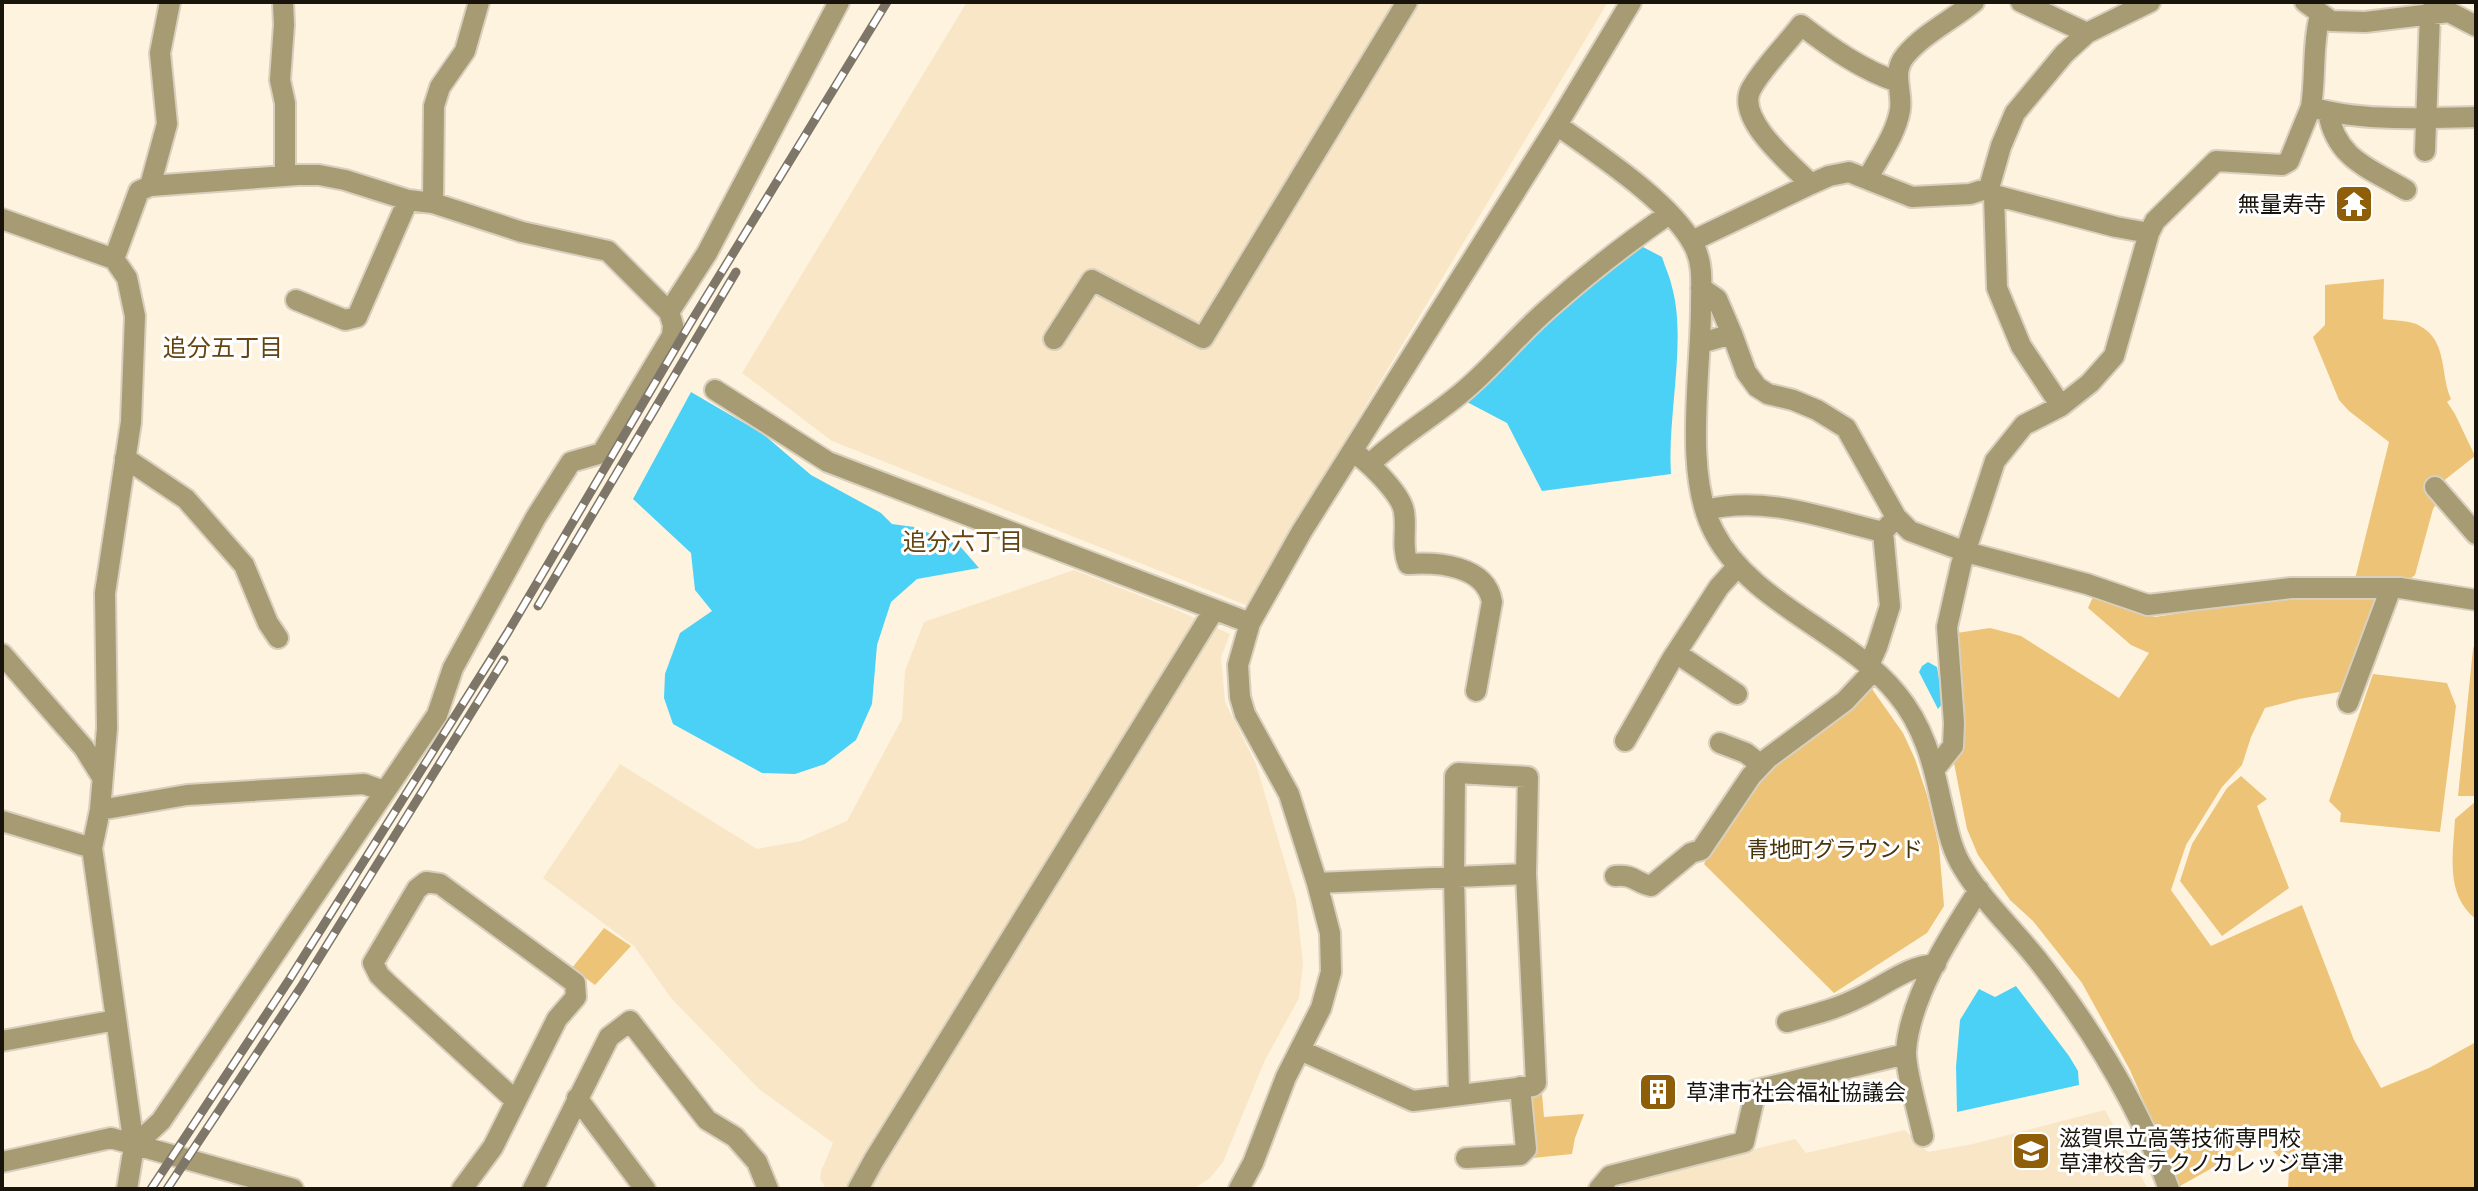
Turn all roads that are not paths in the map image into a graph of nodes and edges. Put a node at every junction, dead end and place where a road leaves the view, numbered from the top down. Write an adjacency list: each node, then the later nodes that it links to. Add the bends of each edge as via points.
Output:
1 (170, 2): 23 (street, via 160,53 167,124)
2 (283, 2): 20 (street)
3 (479, 2): 27 (street, via 465,51 440,87 434,106)
4 (839, 2): 35 (street, via 707,253)
5 (1407, 2): 37 (street, via 1203,338 1092,280)
6 (1631, 2): 18 (street)
7 (1974, 2): 14 (street, via 1903,58)
8 (2021, 2): 13 (street)
9 (2150, 2): 13 (street)
10 (2313, 8): 11 (street, via 2331,21 2365,22); 15 (street)
11 (2433, 8): 12 (street); 17 (street)
12 (2476, 26)
13 (2087, 33): 25 (street, via 2015,113)
14 (1898, 82): 21 (street, via 1898,122); 22 (street, via 1843,55 1801,25 1750,91 1749,109 1765,139)
15 (2319, 109): 17 (street); 24 (street, via 2345,152); 30 (street, via 2289,161 2216,161)
16 (2476, 117): 17 (street)
17 (2426, 118): 19 (street)
18 (1557, 125): 28 (street); 41 (street)
19 (2425, 151)
20 (285, 176): 23 (street); 26 (street, via 345,180)
21 (1868, 178): 22 (street, via 1849,172); 25 (street, via 1912,197)
22 (1811, 184): 31 (street)
23 (150, 186): 32 (street, via 139,191)
24 (2406, 190)
25 (1991, 192): 30 (street); 40 (street, via 1997,288 2021,346)
26 (408, 200): 27 (street); 34 (street, via 357,317 345,320)
27 (433, 203): 35 (street, via 522,232 608,251)
28 (1669, 214): 31 (street); 43 (street, via 1547,309 1466,389)
29 (2, 219): 32 (street)
30 (2149, 233): 40 (street, via 2114,356)
31 (1692, 241): 33 (street, via 1700,259)
32 (114, 259): 42 (street, via 127,278 135,316)
33 (1701, 288): 36 (street, via 1717,299); 38 (street)
34 (296, 300)
35 (669, 312): 66 (street, via 672,336 602,453 571,462 536,517 453,668 437,715)
36 (1732, 334): 38 (street); 46 (street, via 1757,387 1817,410 1846,428)
37 (1054, 339)
38 (1701, 343): 45 (street, via 1696,450)
39 (715, 390): 52 (street, via 828,462)
40 (2061, 406): 48 (street, via 2024,425 1995,461)
41 (1353, 451): 43 (street); 53 (street)
42 (125, 458): 54 (street, via 186,499 244,565); 65 (street, via 105,593 107,728)
43 (1370, 464): 58 (street, via 1404,508 1403,554 1408,564 1453,566 1475,576 1491,593)
44 (2435, 487): 47 (street)
45 (1705, 510): 46 (street, via 1747,504); 49 (street)
46 (1889, 525): 48 (street); 57 (street, via 1890,606)
47 (2476, 534)
48 (1966, 552): 50 (street, via 2148,605 2291,588); 64 (street, via 1947,627 1953,746)
49 (1738, 566): 55 (street); 57 (street)
50 (2391, 588): 51 (street); 60 (street)
51 (2476, 600)
52 (1214, 610): 53 (street); 95 (street)
53 (1250, 623): 73 (street, via 1238,665 1240,697 1289,794)
54 (278, 638)
55 (1676, 653): 59 (street); 61 (street)
56 (2, 654): 65 (street, via 84,748)
57 (1871, 668): 63 (street, via 1845,701); 64 (street, via 1913,716)
58 (1476, 691)
59 (1737, 694)
60 (2348, 703)
61 (1625, 741)
62 (1720, 743): 63 (street)
63 (1761, 765): 71 (street, via 1701,850 1651,886 1635,877)
64 (1934, 770): 74 (street, via 1950,841)
65 (102, 777): 67 (street)
66 (384, 791): 67 (street, via 364,784 187,795); 86 (street, via 161,1121)
67 (100, 810): 69 (street)
68 (2, 821): 69 (street)
69 (92, 848): 76 (street)
70 (1526, 874): 72 (street); 72 (street, via 1528,777 1458,773); 81 (street, via 1536,1083)
71 (1615, 876)
72 (1454, 877): 73 (street); 82 (street)
73 (1317, 883): 79 (street, via 1330,933 1331,972 1321,1008)
74 (1979, 890): 75 (street); 98 (street, via 2092,1034 2138,1116)
75 (1936, 964): 77 (street, via 1910,969 1836,1008); 80 (street, via 1913,1017)
76 (116, 1020): 78 (street); 86 (street)
77 (1787, 1022)
78 (2, 1041)
79 (1300, 1050): 82 (street, via 1413,1101); 96 (street)
80 (1906, 1054): 85 (street); 97 (street, via 1756,1090 1744,1142 1610,1176)
81 (1520, 1087): 82 (street); 87 (street, via 1526,1149 1520,1155)
82 (1459, 1094)
83 (577, 1098): 92 (street); 93 (street); 94 (street, via 609,1037 630,1021 707,1120 735,1137 757,1162)
84 (516, 1101): 84 (street, via 557,1019 576,997 575,983 440,884 426,882 417,889 374,968); 91 (street, via 493,1147)
85 (1923, 1136)
86 (134, 1146): 88 (street, via 111,1138); 89 (street); 90 (street)
87 (1466, 1158)
88 (2, 1162)
89 (127, 1189)
90 (293, 1189)
91 (462, 1189)
92 (533, 1189)
93 (645, 1189)
94 (768, 1189)
95 (858, 1189)
96 (1239, 1189)
97 (1599, 1189)
98 (2169, 1189)

